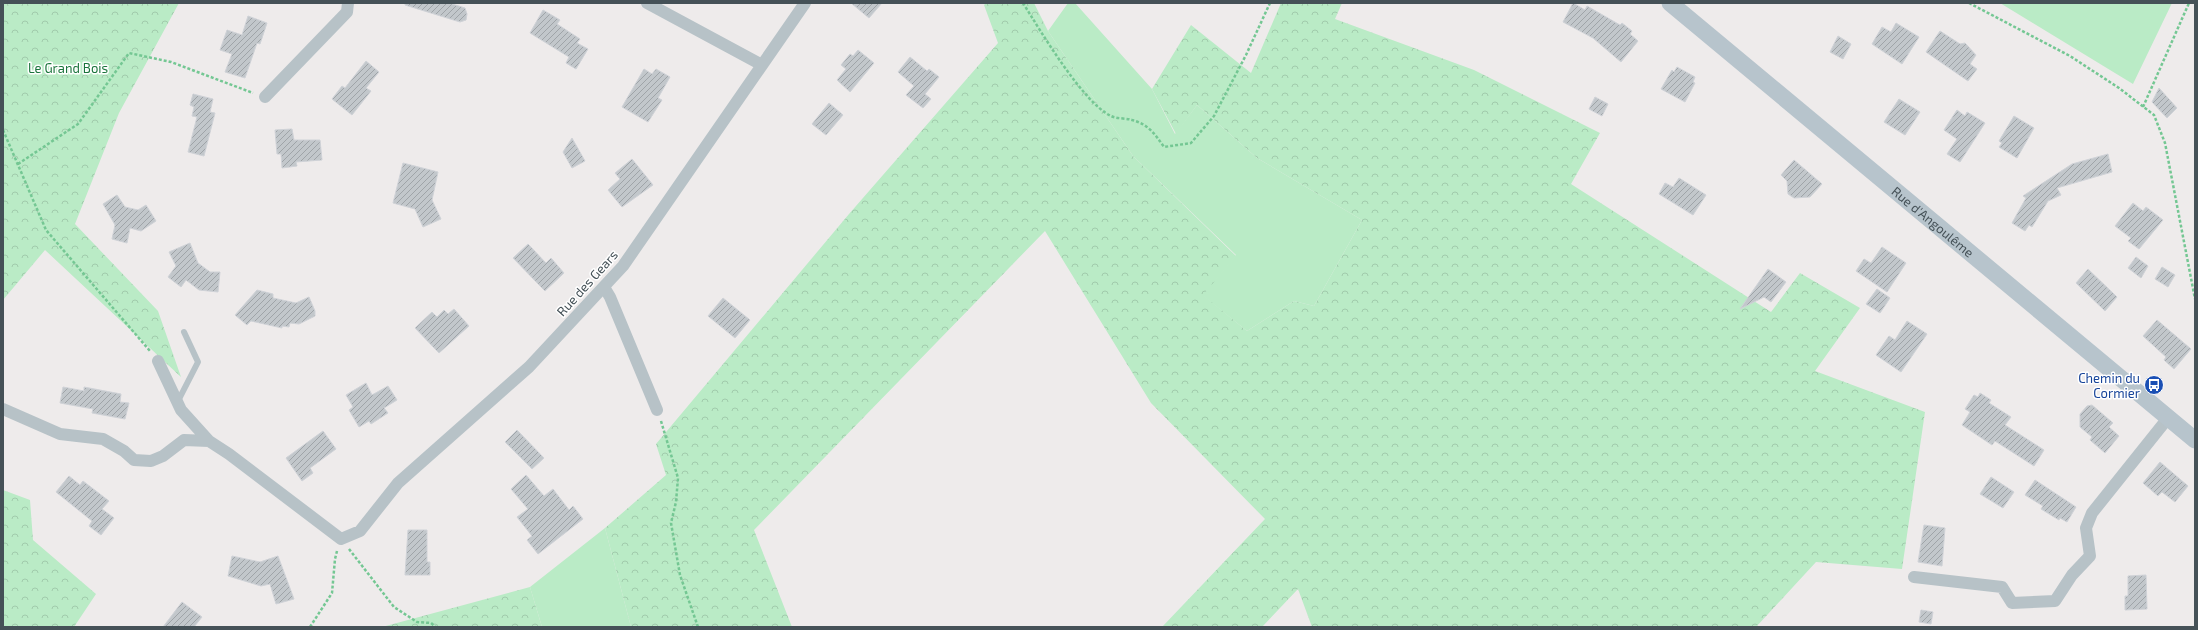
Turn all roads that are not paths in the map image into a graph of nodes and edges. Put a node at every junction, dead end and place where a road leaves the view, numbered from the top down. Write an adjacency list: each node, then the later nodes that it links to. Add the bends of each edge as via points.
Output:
1 (348, 3): 6 (street, via 347,12)
2 (646, 3): 5 (street)
3 (806, 3): 5 (street, Rue des Gears)
4 (1670, 3): 13 (street, Rue d'Angoulême)
5 (762, 65): 7 (street, Rue des Gears, via 623,266)
6 (265, 98)
7 (604, 287): 12 (street); 15 (street, Rue des Gears, via 529,367 398,483 360,531 341,540)
8 (184, 332): 10 (lane, via 198,362)
9 (158, 361): 10 (street)
10 (177, 403): 15 (street)
11 (3, 409): 15 (street, via 60,434 103,439 134,460 150,461 163,456 184,440)
12 (657, 410)
13 (2168, 418): 14 (street, Rue d'Angoulême); 16 (street, via 2092,512 2086,528 2090,556 2072,575 2055,601 2012,603 2002,587)
14 (2195, 440)
15 (209, 441)
16 (1914, 577)

